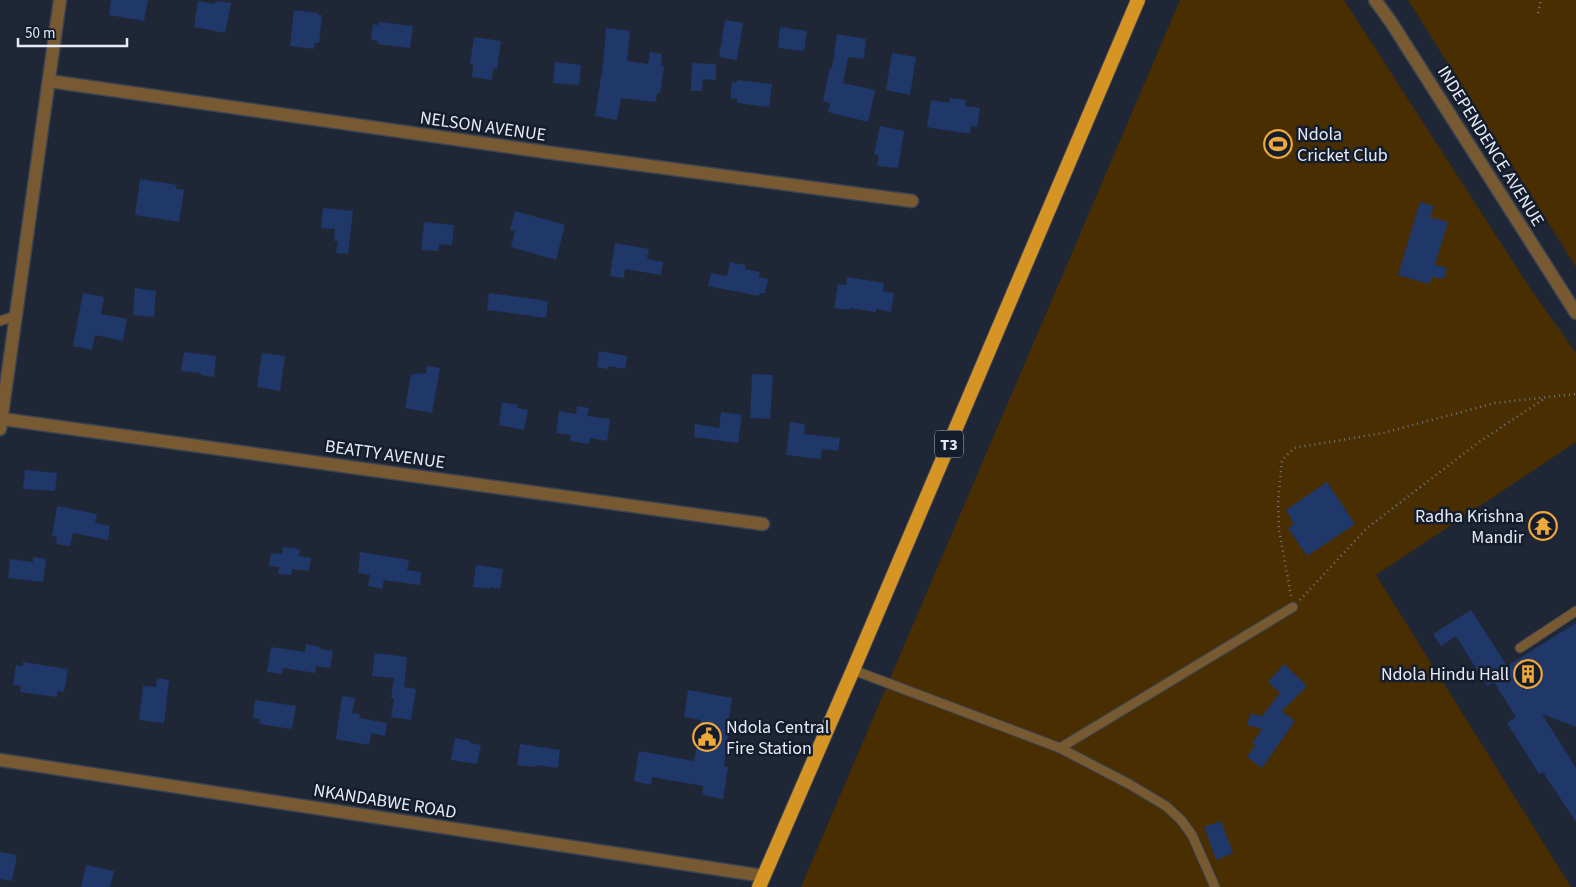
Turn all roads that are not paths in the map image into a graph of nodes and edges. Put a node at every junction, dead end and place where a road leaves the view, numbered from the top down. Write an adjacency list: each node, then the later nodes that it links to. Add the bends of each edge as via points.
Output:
1 (60, 0): 4 (street)
2 (1138, 0): 14 (highway, T3)
3 (1375, 0): 6 (street, INDEPENDENCE AVENUE)
4 (49, 81): 5 (street, NELSON AVENUE); 7 (street)
5 (912, 201)
6 (1576, 313)
7 (15, 316): 8 (lane); 9 (street)
8 (0, 321)
9 (1, 424): 10 (street, BEATTY AVENUE)
10 (763, 524)
11 (1293, 607): 15 (lane)
12 (1576, 612): 13 (lane)
13 (1520, 648)
14 (853, 670): 15 (lane); 17 (highway, T3)
15 (1060, 748): 18 (lane, via 1166,806 1192,835)
16 (0, 760): 17 (street, NKANDABWE ROAD)
17 (762, 882)
18 (1215, 887)

